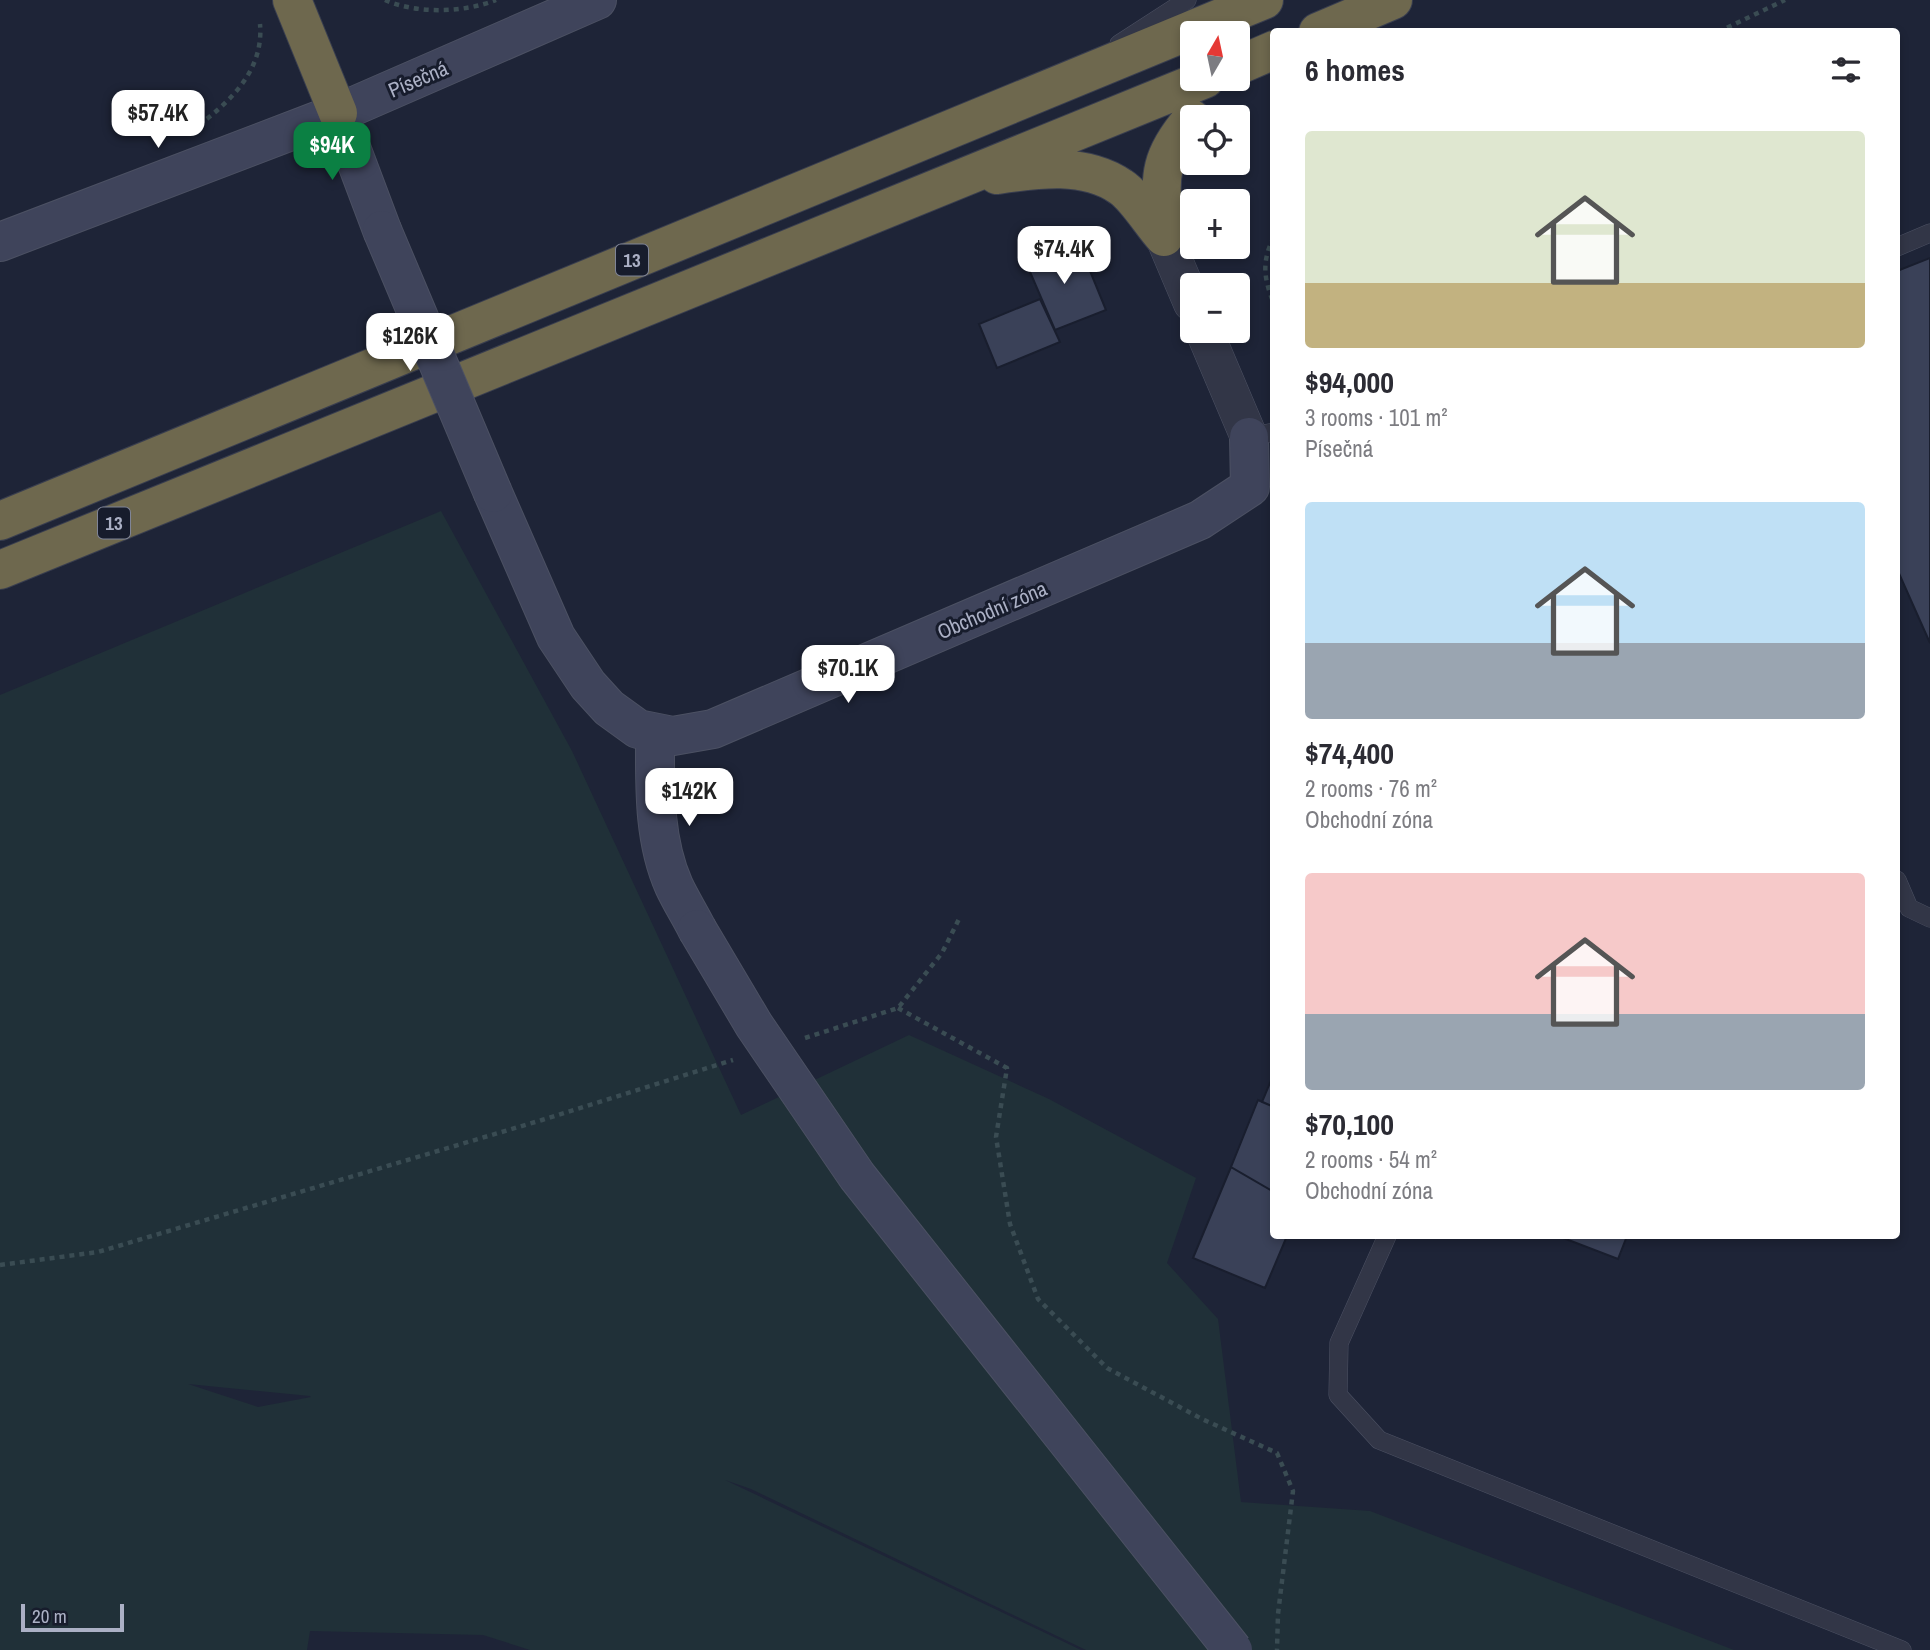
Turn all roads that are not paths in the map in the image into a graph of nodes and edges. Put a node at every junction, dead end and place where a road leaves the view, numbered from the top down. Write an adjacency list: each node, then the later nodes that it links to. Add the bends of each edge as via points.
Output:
1 (597, 0): 11 (street, Písečná)
2 (1187, 0): 9 (lane)
3 (1264, 0): 9 (highway, 13)
4 (1393, 0): 6 (highway)
5 (276, 9): 11 (highway)
6 (1327, 28)
7 (1270, 52): 8 (highway)
8 (1250, 60)
9 (1055, 85): 21 (highway, 13)
10 (1180, 89): 13 (highway, 13)
11 (338, 113): 16 (street, Písečná); 23 (street, Obchodní zóna, bridge, via 382,230 556,637 609,708)
12 (1180, 133): 15 (highway, via 1162,169)
13 (946, 182): 15 (highway, via 1029,170 1081,170 1122,187); 22 (highway, 13)
14 (1930, 233): 17 (lane)
15 (1164, 237): 18 (street)
16 (0, 242)
17 (1900, 246)
18 (1180, 275)
19 (1211, 343): 20 (street, Obchodní zóna)
20 (1262, 434): 23 (street, Obchodní zóna, via 1256,486 1200,520 713,729 691,735)
21 (0, 521)
22 (0, 569)
23 (655, 735): 27 (street, bridge, via 655,801 673,884 754,1025 858,1176)
24 (1900, 887): 25 (lane, via 1909,908)
25 (1930, 918)
26 (1386, 1239): 28 (lane, via 1339,1343 1338,1395 1379,1440)
27 (1233, 1650)
28 (1902, 1650)

